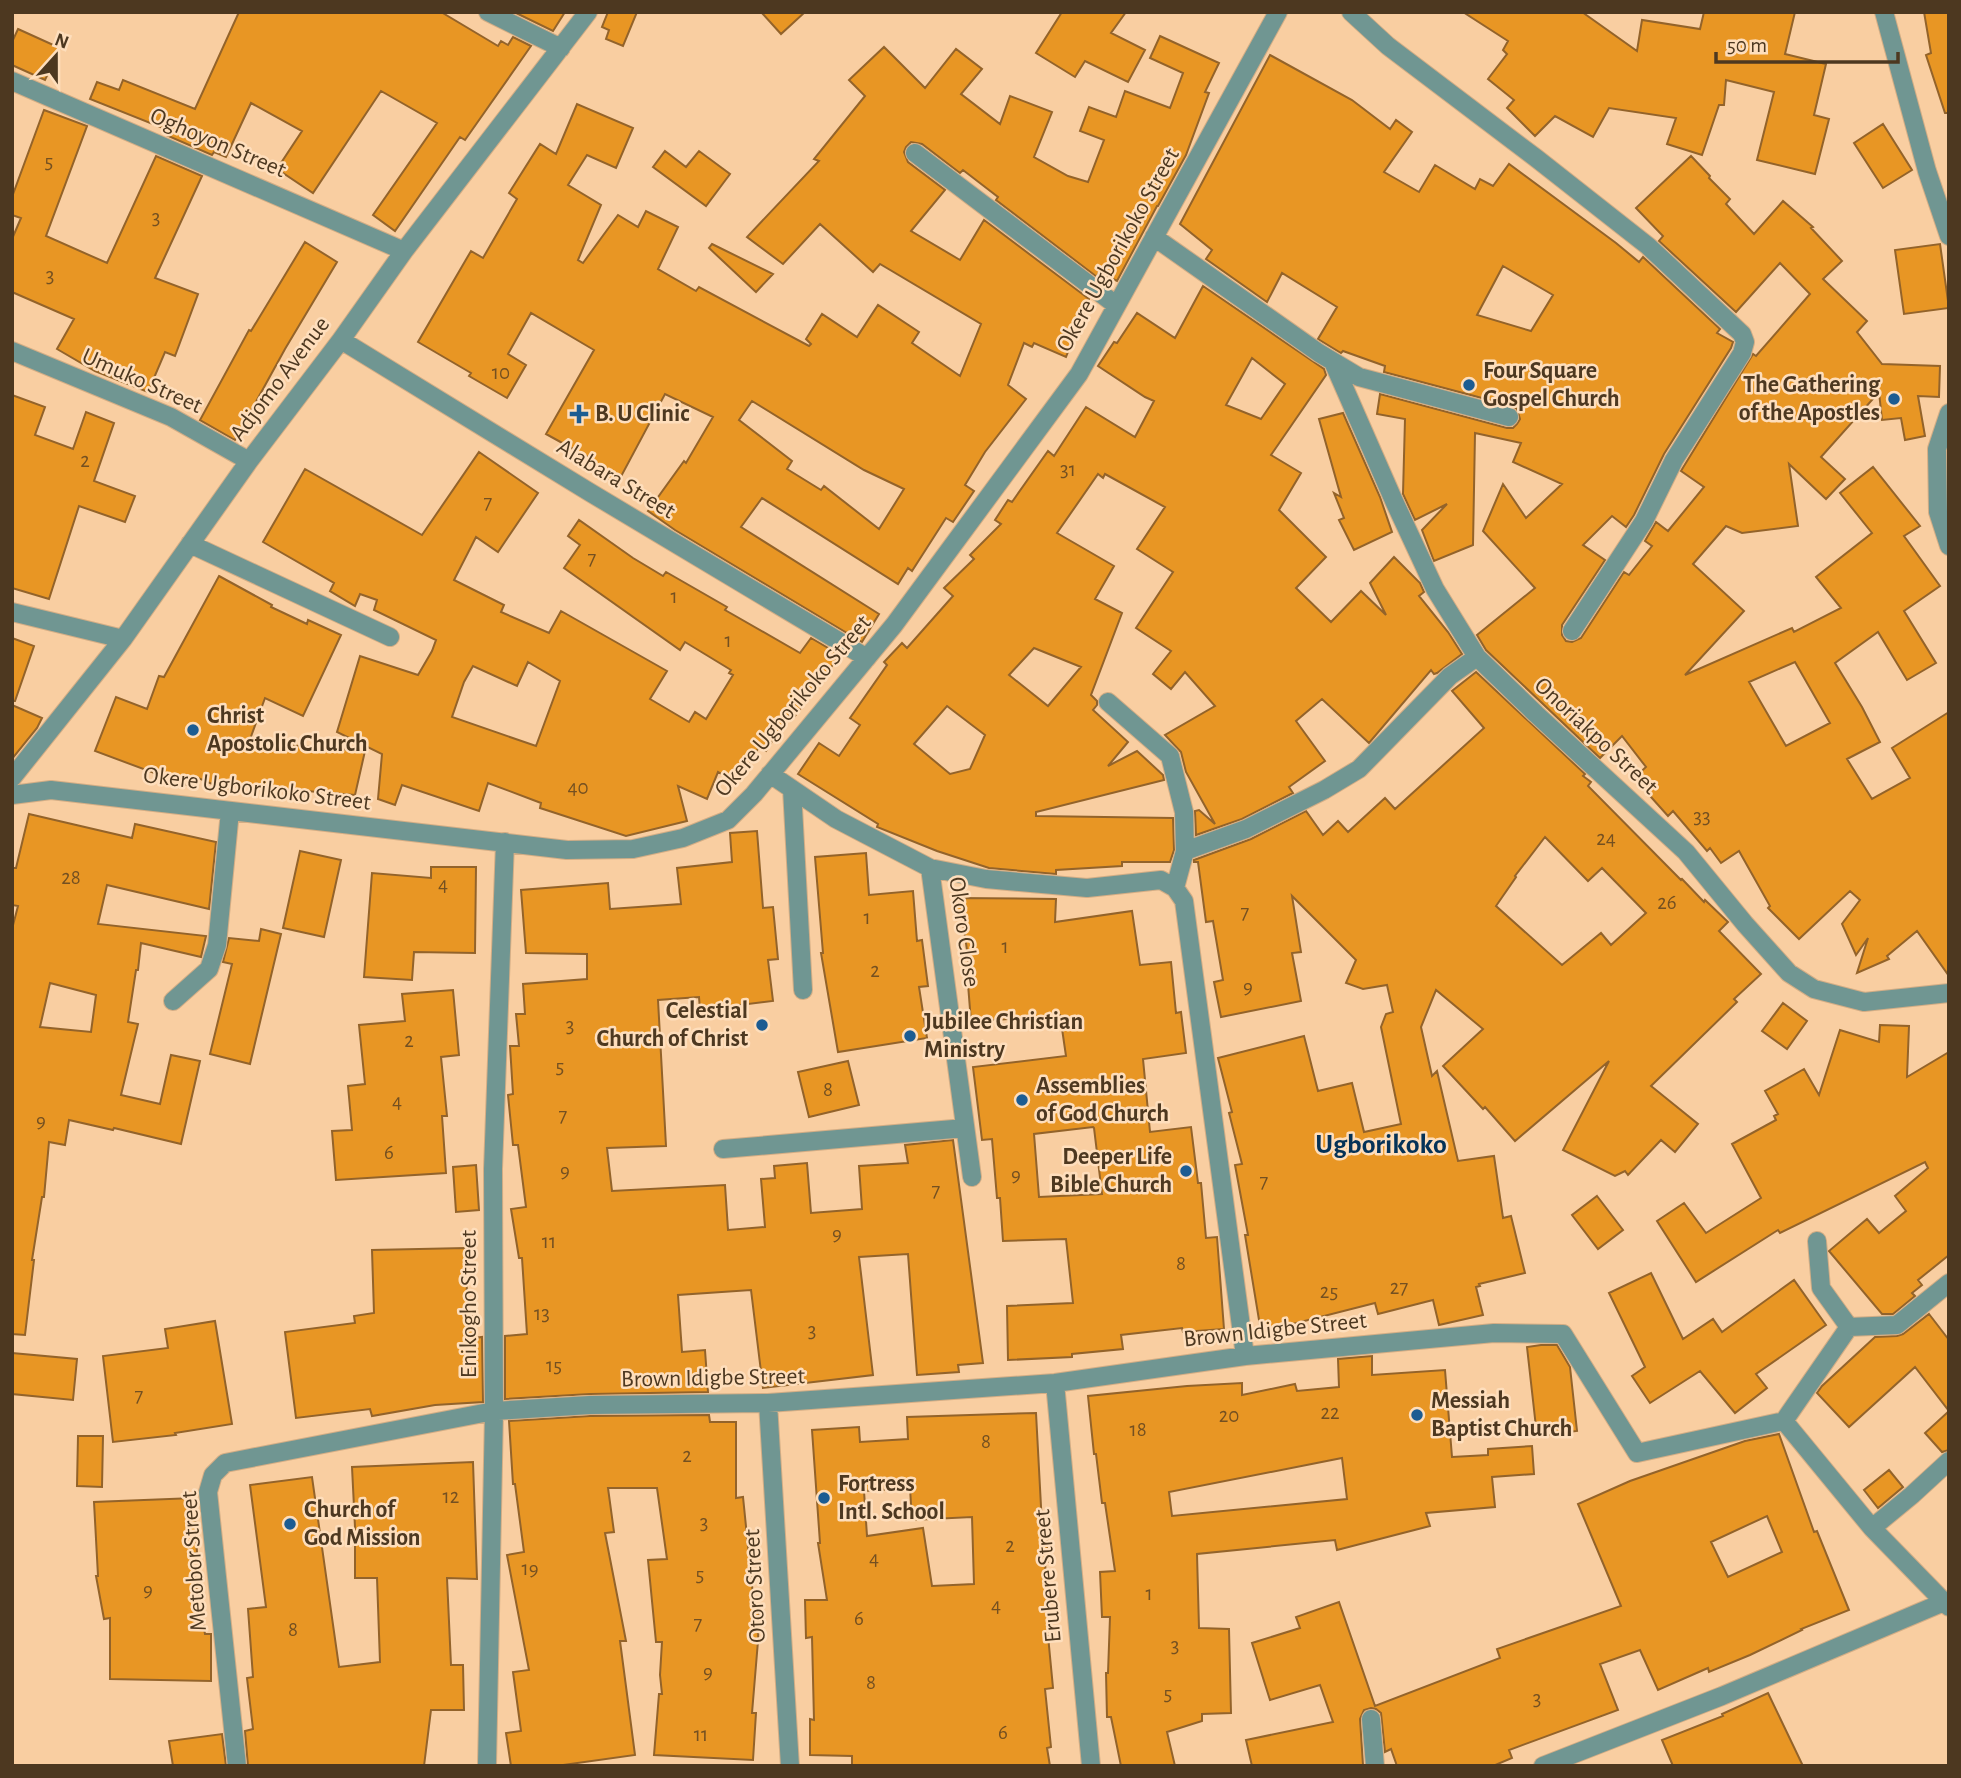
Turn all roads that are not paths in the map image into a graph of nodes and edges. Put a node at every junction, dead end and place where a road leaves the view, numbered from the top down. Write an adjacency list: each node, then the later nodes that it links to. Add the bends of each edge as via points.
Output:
1 (488, 12): 6 (street)
2 (588, 12): 6 (street, Adjomo Avenue)
3 (1278, 12): 10 (street, Okere Ugborikoko Street)
4 (1351, 12): 22 (street, via 1388,46 1648,246 1742,334 1745,342 1674,460 1644,521)
5 (1884, 12): 9 (street)
6 (561, 48): 11 (street, Adjomo Avenue)
7 (12, 81): 11 (street, Oghoyon Street)
8 (915, 153): 12 (street)
9 (1949, 236)
10 (1153, 237): 12 (street, Okere Ugborikoko Street); 15 (street)
11 (404, 251): 13 (street, Adjomo Avenue)
12 (1116, 305): 26 (street, Okere Ugborikoko Street, via 1079,374)
13 (341, 340): 18 (street, Adjomo Avenue); 26 (street, Alabara Street)
14 (12, 351): 18 (street, Umuko Street, via 171,417)
15 (1333, 362): 17 (street, via 1359,377); 25 (street, Onoriakpo Street, via 1435,589)
16 (1949, 414): 20 (street, via 1937,449 1938,512)
17 (1509, 417)
18 (249, 461): 19 (street, Adjomo Avenue)
19 (190, 544): 23 (street); 24 (street, Adjomo Avenue)
20 (1949, 546)
21 (12, 612): 24 (street)
22 (1572, 631)
23 (390, 637)
24 (123, 639): 29 (street, Adjomo Avenue)
25 (1477, 657): 34 (street, via 1450,676 1359,769 1246,829); 38 (street, Onoriakpo Street, via 1686,852 1790,973 1814,989 1864,1002)
26 (867, 658): 28 (street, Okere Ugborikoko Street)
27 (1108, 702): 34 (street, via 1170,756 1184,812)
28 (770, 774): 30 (street); 33 (street, Okere Ugborikoko Street, via 727,820 683,838 633,849 567,849)
29 (12, 778)
30 (792, 789): 35 (street, via 836,819); 37 (street)
31 (12, 795): 32 (street, Okere Ugborikoko Street, via 51,790)
32 (230, 811): 33 (street, Okere Ugborikoko Street); 39 (street, via 217,945 209,969)
33 (505, 842): 49 (street, Enikogho Street, via 493,1169)
34 (1185, 851): 36 (street)
35 (930, 868): 36 (street, via 986,879 1087,888 1161,880); 40 (street, Okoro Close)
36 (1175, 888): 46 (street, via 1184,901)
37 (803, 990)
38 (1949, 993)
39 (173, 1001)
40 (965, 1128): 41 (street); 42 (street, Okoro Close)
41 (723, 1149)
42 (972, 1177)
43 (1817, 1241): 45 (street, via 1821,1288)
44 (1949, 1283): 45 (street, via 1897,1325)
45 (1849, 1327): 50 (street)
46 (1245, 1356): 47 (street, Brown Idigbe Street); 50 (street, Brown Idigbe Street, via 1494,1333 1563,1334 1637,1453)
47 (1055, 1383): 48 (street, Brown Idigbe Street); 58 (street, Erubere Street)
48 (768, 1403): 49 (street, Brown Idigbe Street); 57 (street, Otoro Street)
49 (494, 1411): 55 (street, Metobor Street, via 225,1463 213,1475 208,1492); 56 (street, Enikogho Street)
50 (1784, 1421): 52 (street)
51 (1949, 1461): 52 (street)
52 (1872, 1528): 53 (street)
53 (1946, 1604): 60 (street)
54 (1371, 1719): 59 (street)
55 (237, 1766)
56 (486, 1766)
57 (790, 1766)
58 (1091, 1766)
59 (1375, 1766)
60 (1543, 1766)

